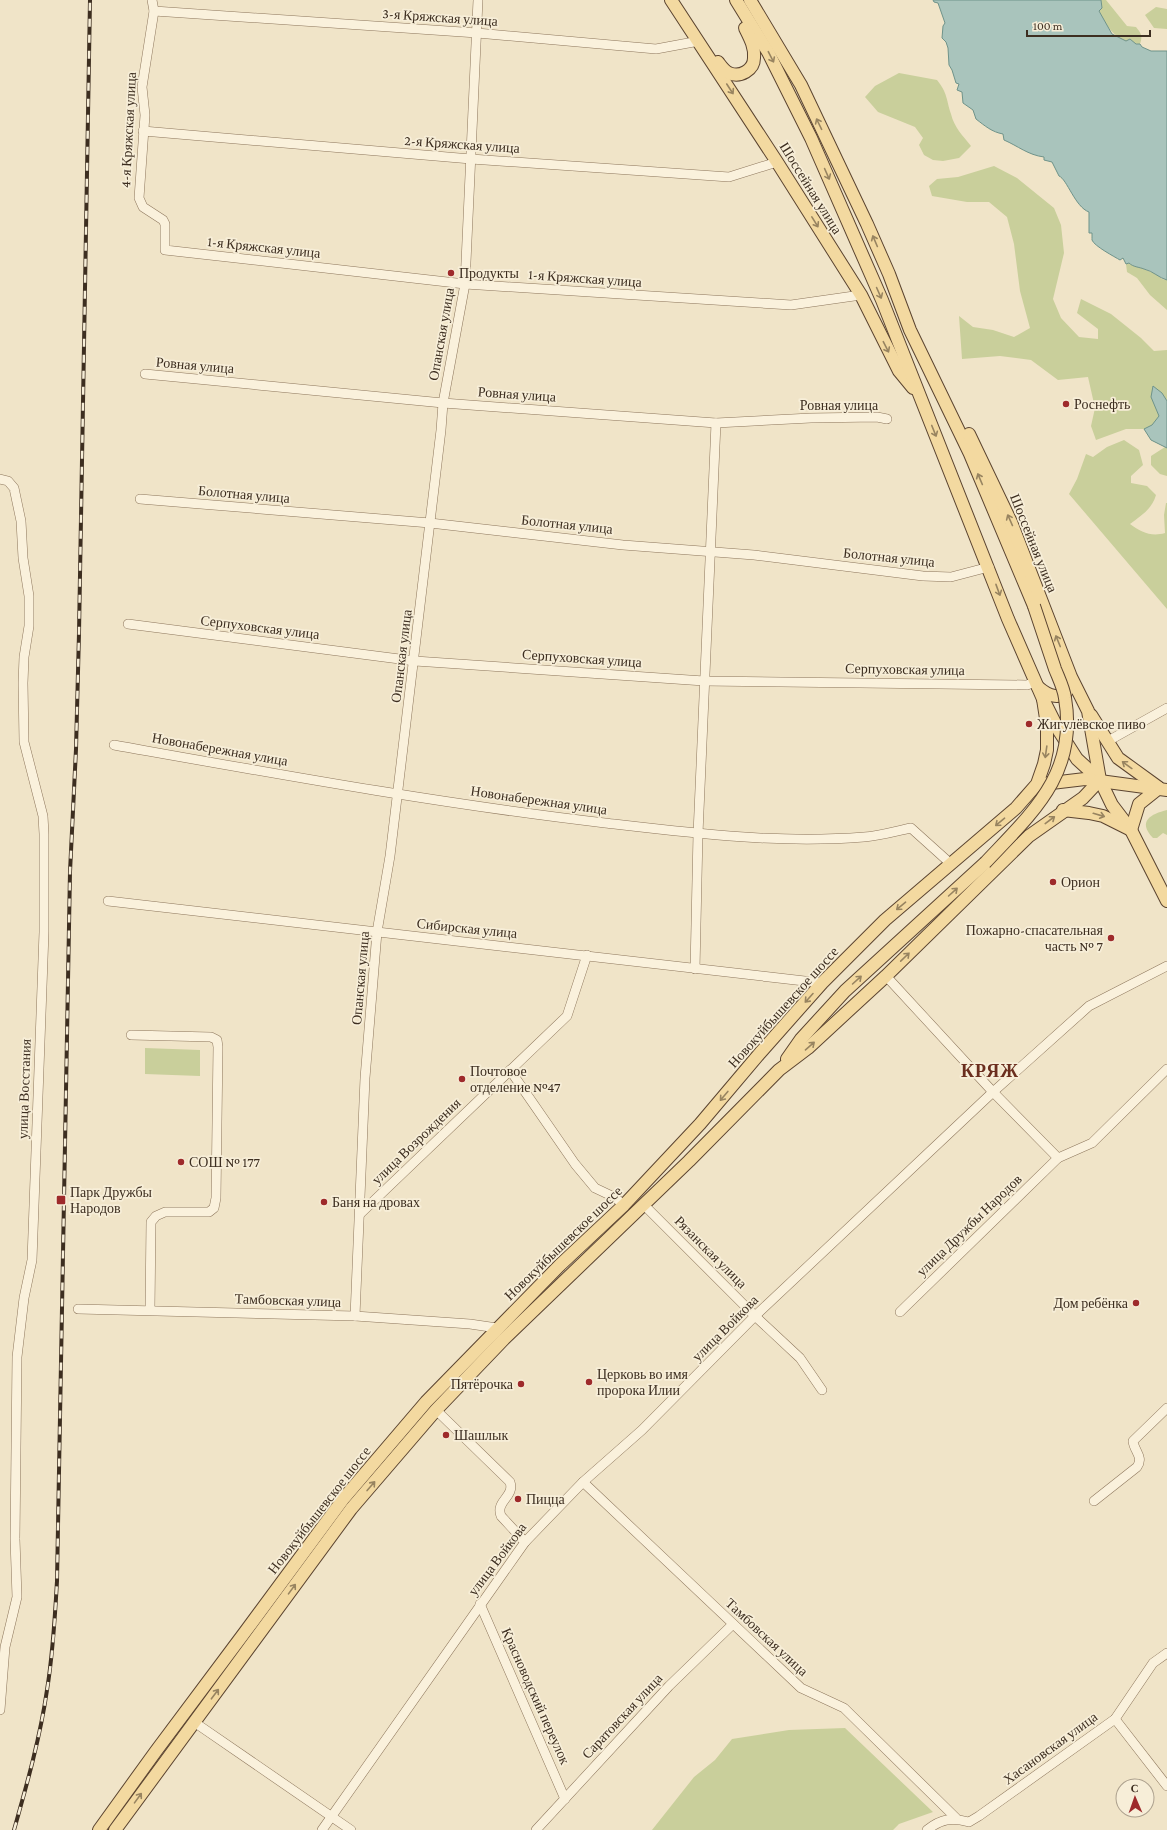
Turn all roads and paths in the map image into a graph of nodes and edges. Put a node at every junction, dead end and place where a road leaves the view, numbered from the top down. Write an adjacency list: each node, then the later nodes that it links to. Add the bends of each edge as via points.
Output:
1 (152, 0): 6 (street, 4-я Кряжская улица)
2 (478, 0): 7 (street, Опанская улица)
3 (671, 0): 8 (main road, Шоссейная улица)
4 (734, 0): 9 (main road, via 752,42 754,62 749,70 735,74 724,69 715,58); 18 (main road, Шоссейная улица, one-way to 18, via 768,52 811,138 882,300)
5 (750, 0): 16 (main road, Шоссейная улица, one-way to 5, via 870,231 801,85)
6 (154, 12): 7 (street, 3-я Кряжская улица); 10 (street, 4-я Кряжская улица, via 142,87 145,115)
7 (477, 33): 8 (street, 3-я Кряжская улица, via 656,49); 11 (street, Опанская улица)
8 (699, 41): 9 (main road, Шоссейная улица)
9 (709, 56): 12 (main road, Шоссейная улица, one-way to 12)
10 (143, 131): 11 (street, 2-я Кряжская улица); 13 (street, 4-я Кряжская улица, via 139,198 143,207 163,220)
11 (471, 159): 12 (street, 2-я Кряжская улица, via 730,176); 14 (street, Опанская улица)
12 (777, 162): 15 (main road, Шоссейная улица, one-way to 15)
13 (165, 250): 14 (street, 1-я Кряжская улица)
14 (465, 284): 15 (street, 1-я Кряжская улица, via 791,305); 19 (street, Опанская улица)
15 (861, 295): 18 (main road, Шоссейная улица, one-way to 18, via 899,371)
16 (910, 330): 27 (main road, Шоссейная улица, one-way to 16, via 970,454); 30 (main road, Шоссейная улица, one-way to 16, via 1008,515 936,366)
17 (145, 374): 19 (street, Ровная улица)
18 (919, 395): 26 (main road, Шоссейная улица, one-way to 26)
19 (443, 403): 21 (street, Ровная улица); 24 (street, Опанская улица)
20 (887, 419): 21 (street, Ровная улица, via 811,418)
21 (716, 423): 25 (street)
22 (0, 479): 80 (street, улица Восстания, via 8,481 14,488 21,520 29,596 29,626 23,670 24,742 43,816 45,858 32,1260 24,1298 17,1357 17,1597 5,1647)
23 (140, 499): 24 (street, Болотная улица)
24 (430, 523): 25 (street, Болотная улица, via 623,545); 29 (street, Опанская улица)
25 (709, 551): 26 (street, Болотная улица, via 923,576 951,577); 31 (street)
26 (989, 567): 32 (main road, Шоссейная улица, one-way to 32)
27 (1034, 606): 59 (main road, Новокуйбышевское шоссе, one-way to 27, bridge, via 801,1038 845,991 985,863 1036,808 1053,784 1065,748 1065,698)
28 (128, 624): 29 (street, Серпуховская улица)
29 (414, 661): 31 (street, Серпуховская улица); 41 (street, Опанская улица)
30 (1071, 677): 32 (main road, via 1070,688 1063,695 1053,697); 35 (main road, Шоссейная улица)
31 (704, 681): 32 (street, Серпуховская улица); 46 (street)
32 (1036, 684): 33 (main road, Шоссейная улица)
33 (1043, 699): 38 (main road, via 1077,759); 39 (main road, Новокуйбышевское шоссе, one-way to 39, via 1047,750)
34 (1167, 708): 36 (street)
35 (1088, 711): 36 (main road); 38 (main road, Шоссейная улица)
36 (1108, 741): 40 (main road, one-way to 36, via 1118,758)
37 (114, 745): 41 (street, Новонабережная улица)
38 (1100, 780): 39 (main road); 40 (main road); 43 (main road, Новокуйбышевское шоссе, via 1083,798); 44 (main road, via 1112,805)
39 (1037, 784): 42 (main road, Новокуйбышевское шоссе)
40 (1163, 789): 44 (main road, via 1139,804)
41 (397, 794): 46 (street, Новонабережная улица, via 556,818); 50 (street, Опанская улица)
42 (1016, 808): 45 (main road, via 1029,814 1035,825); 47 (main road, Новокуйбышевское шоссе, one-way to 47)
43 (1063, 810): 44 (main road, one-way to 44, via 1103,816); 45 (main road, Новокуйбышевское шоссе, one-way to 43)
44 (1131, 830): 49 (main road)
45 (1034, 832): 54 (main road, Новокуйбышевское шоссе, one-way to 45)
46 (698, 834): 47 (street, Новонабережная улица, via 765,840 865,837 912,828); 53 (street)
47 (951, 864): 55 (main road, Новокуйбышевское шоссе, one-way to 55, via 885,920)
48 (108, 901): 50 (street, Сибирская улица)
49 (1167, 902)
50 (377, 932): 51 (street, Сибирская улица); 64 (street, Опанская улица, via 365,1078)
51 (587, 955): 53 (street, Сибирская улица); 58 (street, улица Возрождения, via 567,1016)
52 (1167, 966): 60 (street, улица Войкова, via 1092,1003)
53 (695, 969): 55 (street, Сибирская улица)
54 (886, 976): 59 (main road, Новокуйбышевское шоссе, one-way to 54, via 808,1048); 60 (street)
55 (822, 983): 62 (main road, Новокуйбышевское шоссе, one-way to 62, via 700,1124)
56 (131, 1035): 66 (street, via 211,1037 217,1040 218,1047 214,1208 209,1212 165,1212 151,1222)
57 (1167, 1069): 61 (street, улица Дружбы Народов, via 1092,1143)
58 (510, 1070): 62 (street, via 575,1164 595,1188); 64 (street, улица Возрождения)
59 (779, 1070): 63 (main road, Новокуйбышевское шоссе)
60 (993, 1092): 61 (street); 69 (street, улица Войкова)
61 (1058, 1158): 67 (street, улица Дружбы Народов)
62 (624, 1205): 70 (main road, Новокуйбышевское шоссе)
63 (644, 1205): 69 (street, Рязанская улица); 73 (main road, Новокуйбышевское шоссе, via 504,1339)
64 (360, 1214): 68 (street, Опанская улица)
65 (78, 1309): 66 (street, Тамбовская улица)
66 (150, 1310): 68 (street, Тамбовская улица)
67 (900, 1312)
68 (355, 1316): 70 (street, Тамбовская улица)
69 (755, 1316): 71 (street, Рязанская улица, via 800,1358); 74 (street, улица Войкова, via 642,1430)
70 (497, 1328): 87 (main road, Новокуйбышевское шоссе, via 426,1402 344,1498)
71 (822, 1390)
72 (1167, 1408): 75 (street, via 1132,1441 1140,1456 1137,1467)
73 (436, 1410): 76 (street, via 510,1482 510,1493 500,1504 499,1511); 82 (main road, Новокуйбышевское шоссе, one-way to 73, via 351,1509)
74 (583, 1482): 76 (street, улица Войкова); 78 (street, Тамбовская улица)
75 (1094, 1501)
76 (525, 1542): 77 (street, улица Войкова)
77 (480, 1604): 84 (street, Красноводский переулок); 85 (street, улица Войкова)
78 (733, 1624): 84 (street, Саратовская улица, via 669,1686); 86 (street, Тамбовская улица, via 801,1688 844,1708)
79 (1167, 1653): 81 (street, Хасановская улица, via 1153,1663)
80 (0, 1710)
81 (1115, 1718): 83 (street); 86 (street, Хасановская улица, via 979,1816 969,1822)
82 (194, 1722): 85 (street); 88 (main road, Новокуйбышевское шоссе, one-way to 82)
83 (1167, 1786)
84 (565, 1799): 91 (street, Саратовская улица)
85 (331, 1817): 89 (street, улица Войкова); 90 (street)
86 (956, 1818): 92 (street, Хасановская улица, via 937,1822)
87 (99, 1830)
88 (115, 1830)
89 (322, 1830)
90 (351, 1830)
91 (536, 1830)
92 (927, 1830)

